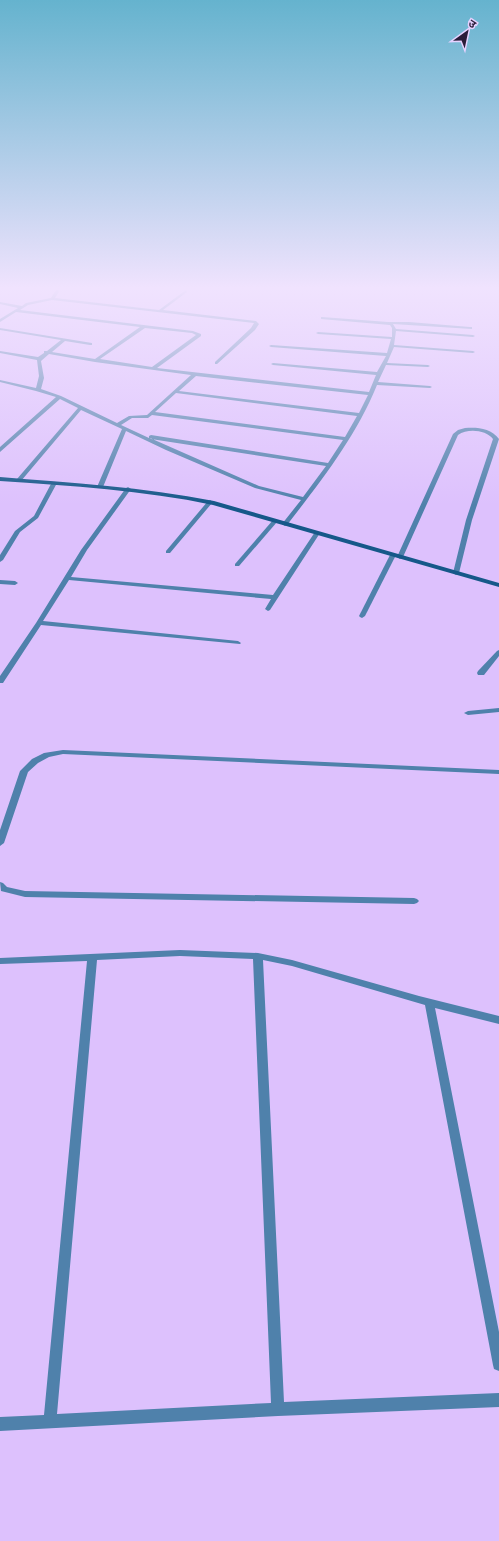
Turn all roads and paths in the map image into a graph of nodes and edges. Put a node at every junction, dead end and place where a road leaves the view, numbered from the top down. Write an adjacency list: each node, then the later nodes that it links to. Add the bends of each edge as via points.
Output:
1 (39, 362): 13 (street, via 42,380)
2 (102, 362): 7 (street)
3 (162, 362): 7 (street)
4 (273, 364): 9 (street)
5 (384, 364): 6 (street); 9 (street)
6 (428, 366)
7 (152, 369): 8 (street)
8 (195, 374): 14 (street); 15 (street)
9 (379, 374): 11 (street)
10 (0, 381): 13 (street)
11 (375, 383): 12 (street); 15 (street)
12 (430, 387)
13 (38, 390): 16 (street)
14 (176, 392): 18 (street); 19 (street)
15 (370, 394): 19 (street)
16 (59, 397): 17 (street); 24 (street)
17 (81, 407): 20 (street); 27 (street)
18 (151, 413): 20 (street, via 144,417 131,417); 23 (street)
19 (361, 415): 23 (street)
20 (118, 424): 21 (street)
21 (125, 428): 22 (street); 29 (street)
22 (142, 436): 25 (street); 31 (street, via 257,487)
23 (347, 439): 25 (street)
24 (0, 450)
25 (329, 465): 31 (street)
26 (0, 479): 27 (street)
27 (19, 480): 28 (street)
28 (54, 483): 29 (street); 38 (street, via 36,517 18,531)
29 (100, 487): 30 (street)
30 (128, 489): 32 (street); 41 (street)
31 (305, 499): 34 (street)
32 (210, 502): 33 (street); 36 (street)
33 (275, 521): 34 (street); 39 (street)
34 (285, 524): 35 (street)
35 (317, 533): 37 (street); 45 (street)
36 (168, 552)
37 (396, 556): 40 (street); 40 (street, via 456,434 467,429 485,432 492,434 496,439 469,520); 47 (street)
38 (0, 560)
39 (237, 565)
40 (456, 573): 44 (street)
41 (66, 578): 45 (street); 48 (street)
42 (0, 582): 43 (street)
43 (15, 583)
44 (499, 585)
45 (274, 597): 46 (street)
46 (268, 609)
47 (362, 616)
48 (39, 623): 49 (street); 52 (street)
49 (238, 643)
50 (499, 652): 51 (street)
51 (481, 673)
52 (0, 680)
53 (499, 710): 54 (street)
54 (468, 713)
55 (499, 772): 56 (street, via 64,752 35,761 24,771)
56 (0, 843)
57 (0, 886): 58 (street, via 25,894)
58 (414, 900)
59 (258, 956): 60 (street, via 180,953); 62 (street, via 292,963); 66 (street)
60 (92, 957): 61 (street); 67 (street)
61 (0, 962)
62 (429, 1002): 63 (street); 64 (street)
63 (499, 1020)
64 (499, 1365)
65 (499, 1400): 66 (street)
66 (278, 1409): 67 (street)
67 (50, 1421): 68 (street)
68 (0, 1424)

